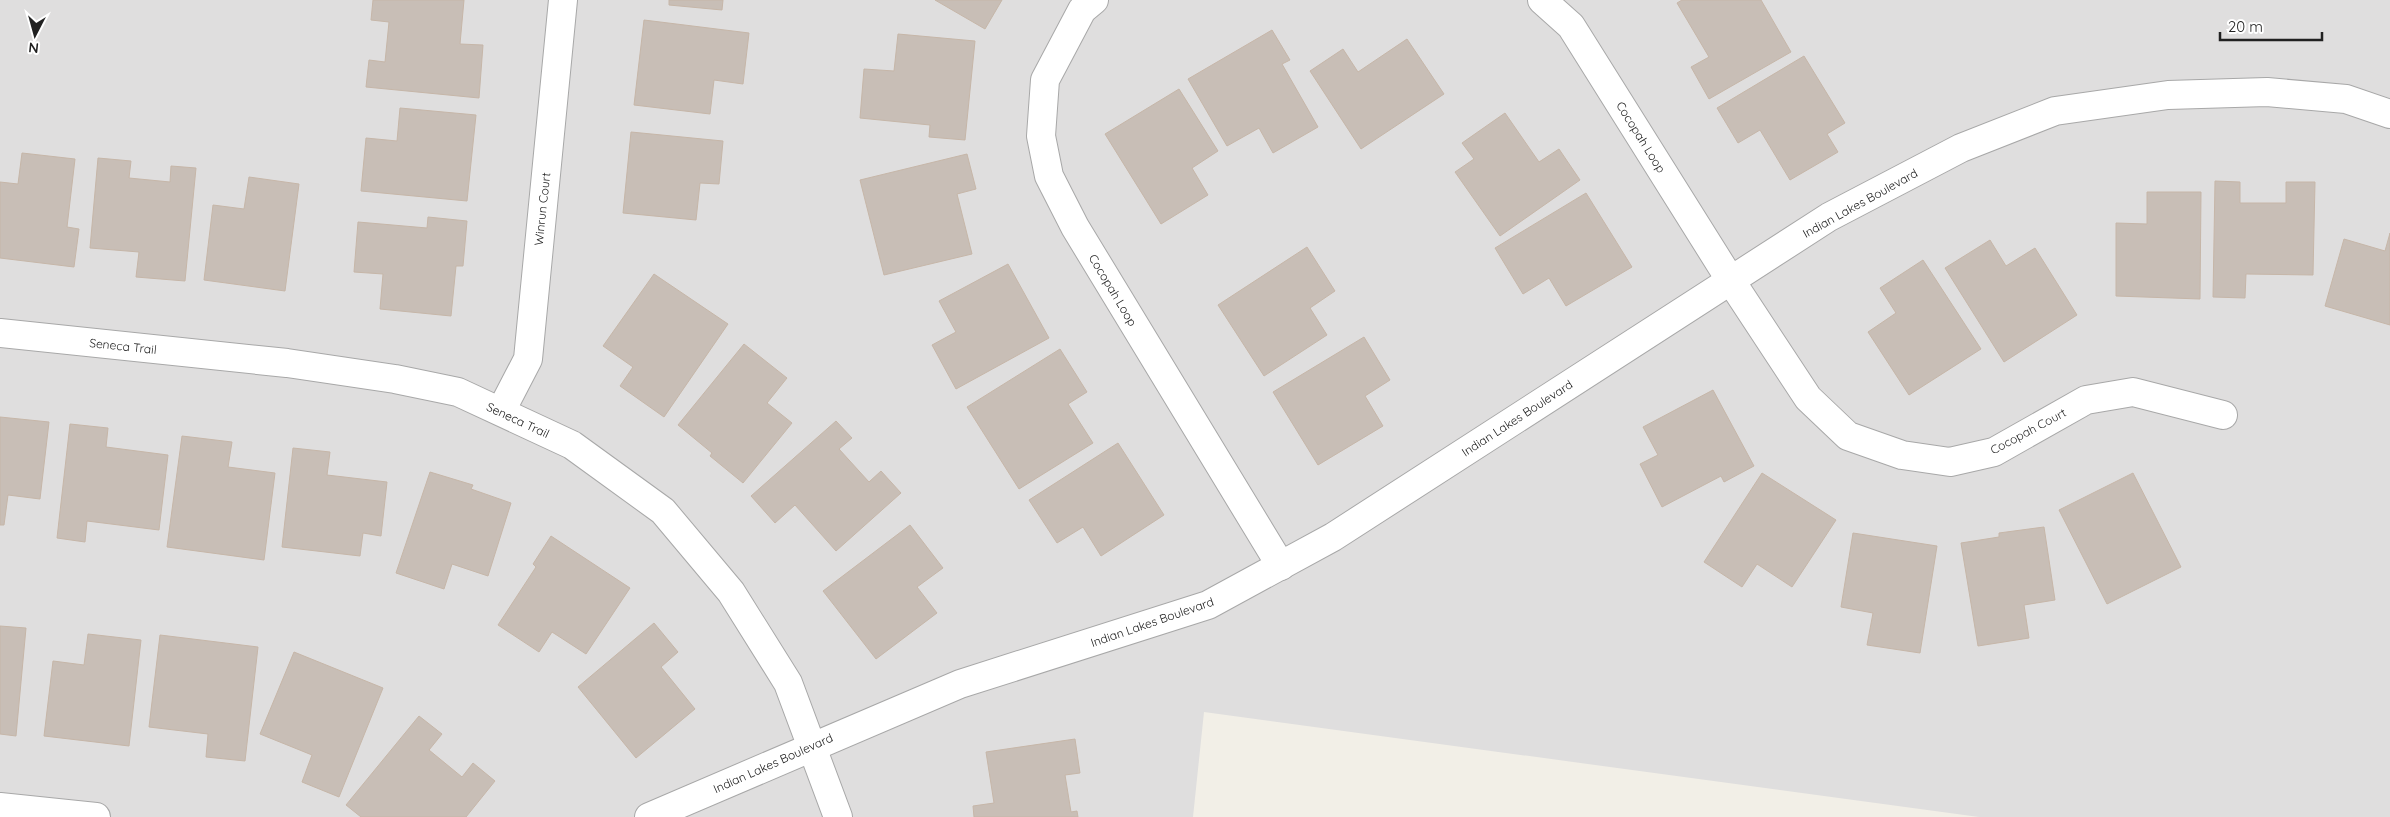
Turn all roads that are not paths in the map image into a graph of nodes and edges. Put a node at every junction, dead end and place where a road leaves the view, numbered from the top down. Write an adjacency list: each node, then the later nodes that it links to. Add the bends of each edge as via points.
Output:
1 (563, 0): 7 (street, Winrun Court, via 528,359)
2 (1094, 0): 9 (street, Cocopah Loop, via 1082,10 1045,80 1041,136 1049,176 1075,227)
3 (1542, 0): 5 (street, Cocopah Loop, via 1570,26)
4 (2390, 114): 5 (street, Indian Lakes Boulevard, via 2346,99 2267,92 2168,95 2055,111 1961,148 1829,217)
5 (1731, 281): 8 (street, Cocopah Court, via 1808,398 1848,436 1902,455 1950,462 1994,452 2086,400 2133,392); 9 (street, Indian Lakes Boulevard, via 1333,537)
6 (0, 333): 7 (street, Seneca Trail, via 287,363 395,379 458,392)
7 (501, 412): 10 (street, Seneca Trail, via 572,445 663,511 730,592 788,684)
8 (2223, 415)
9 (1281, 566): 10 (street, Indian Lakes Boulevard, via 1208,605 960,684)
10 (812, 746): 13 (street, Indian Lakes Boulevard); 14 (street, Seneca Trail)
11 (0, 807): 12 (street)
12 (96, 817)
13 (649, 817)
14 (838, 817)

